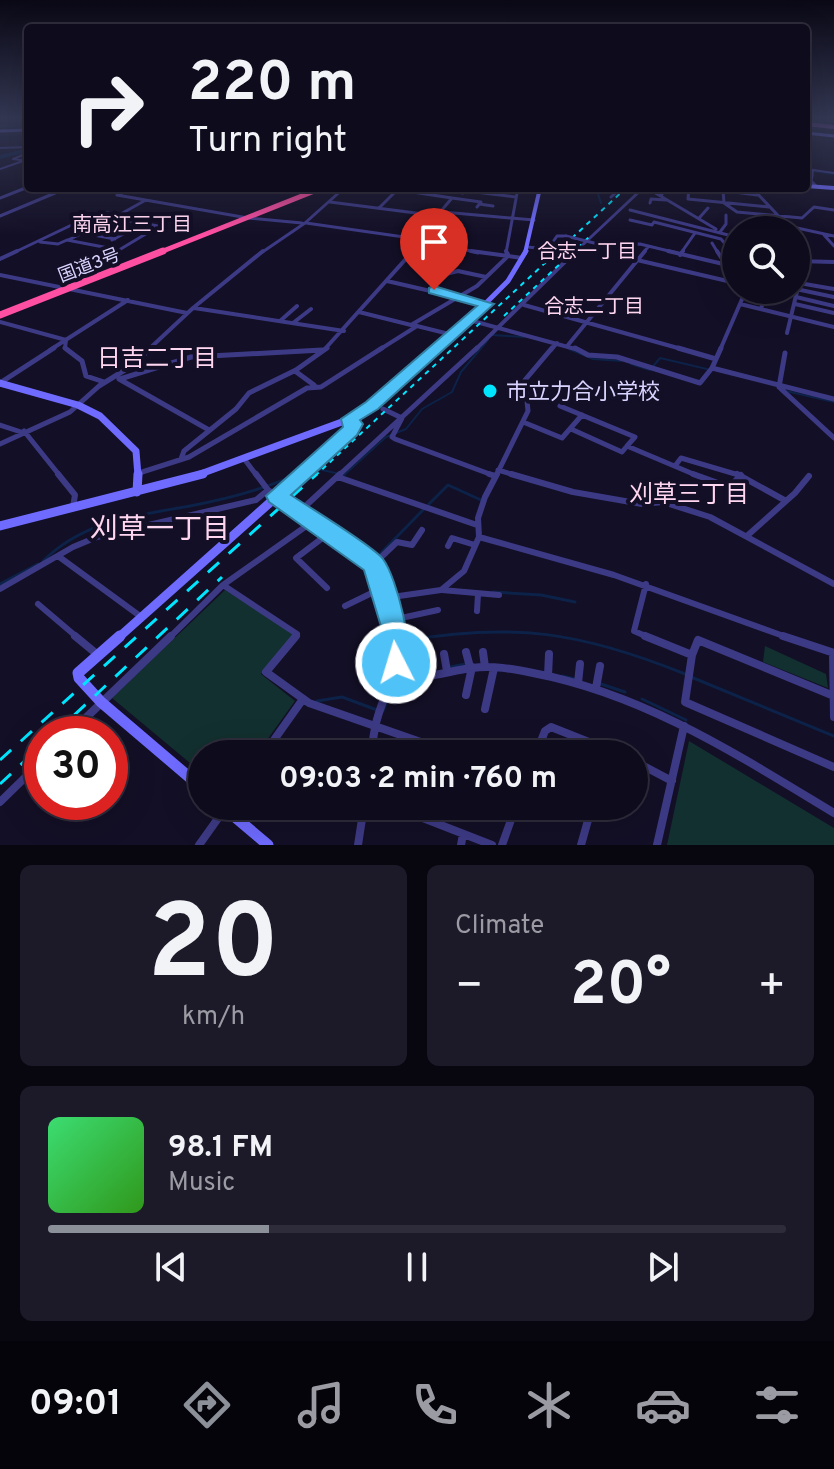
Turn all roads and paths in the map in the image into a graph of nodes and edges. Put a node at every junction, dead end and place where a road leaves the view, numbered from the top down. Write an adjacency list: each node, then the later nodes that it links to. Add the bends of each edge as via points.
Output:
1 (24, 162): 2 (street)
2 (0, 169)
3 (810, 170): 4 (street)
4 (813, 170): 5 (street); 7 (street)
5 (834, 173)
6 (810, 186): 7 (street)
7 (816, 186): 8 (street)
8 (834, 188)
9 (24, 189): 35 (street)
10 (57, 192): 53 (street)
11 (124, 192): 37 (street, via 117,195)
12 (310, 192): 56 (highway, 国道3号)
13 (340, 192): 39 (street)
14 (398, 192): 47 (street)
15 (419, 192): 30 (street)
16 (435, 192): 30 (street)
17 (465, 192): 33 (street); 36 (street)
18 (517, 192): 33 (street)
19 (539, 192): 59 (street)
20 (617, 192): 34 (street)
21 (641, 192): 104 (street)
22 (653, 192): 32 (street)
23 (663, 192): 32 (street)
24 (689, 192): 40 (street, via 688,199)
25 (707, 192): 40 (street)
26 (723, 192): 42 (street)
27 (736, 192): 29 (street)
28 (755, 192): 31 (street)
29 (742, 193): 31 (street); 43 (street)
30 (431, 194): 36 (street)
31 (758, 195): 46 (street)
32 (661, 196): 38 (street)
33 (516, 197): 58 (street)
34 (611, 197)
35 (0, 198)
36 (454, 198): 44 (street); 50 (street)
37 (145, 201): 51 (street); 56 (street)
38 (671, 201): 41 (street); 57 (street)
39 (329, 202): 47 (street); 62 (street)
40 (706, 202): 42 (street)
41 (650, 203)
42 (724, 203): 43 (street); 54 (street, via 737,212)
43 (743, 205): 46 (street)
44 (493, 206)
45 (708, 208): 57 (street)
46 (770, 208): 54 (street)
47 (378, 209): 50 (street)
48 (630, 210): 61 (street)
49 (834, 210): 55 (street, via 817,207)
50 (442, 214): 58 (street); 69 (street)
51 (119, 215): 70 (street, via 114,218 161,226 119,250); 72 (street, via 80,221)
52 (726, 215): 64 (street)
53 (0, 216)
54 (779, 216)
55 (805, 216)
56 (246, 217): 62 (street); 92 (highway, 国道3号)
57 (700, 217): 64 (street)
58 (512, 219): 59 (street); 78 (street)
59 (534, 220): 75 (street)
60 (630, 220): 61 (street, via 652,225)
61 (656, 220): 64 (street); 66 (street)
62 (304, 223): 69 (street); 107 (street)
63 (141, 225): 70 (street, via 113,240 83,233)
64 (720, 232)
65 (810, 232): 67 (street)
66 (695, 233): 71 (street); 77 (street)
67 (824, 235): 68 (street); 74 (street)
68 (834, 236)
69 (418, 239): 78 (street); 90 (street, via 411,256)
70 (67, 240): 72 (street)
71 (722, 240)
72 (39, 242): 81 (street)
73 (712, 243): 80 (street)
74 (834, 246)
75 (527, 247): 76 (street, bridge, via 548,249 557,236); 79 (street)
76 (648, 247): 77 (street); 82 (street)
77 (680, 255): 85 (street)
78 (508, 257): 79 (street); 88 (street)
79 (522, 258): 99 (street, via 508,284)
80 (722, 258)
81 (0, 259)
82 (637, 260): 89 (street); 118 (street)
83 (810, 261): 84 (street)
84 (834, 262)
85 (722, 264)
86 (0, 275): 92 (street)
87 (442, 275): 88 (street, via 458,271)
88 (487, 277): 95 (street)
89 (722, 280)
90 (387, 281): 95 (street); 110 (street)
91 (810, 286): 94 (street)
92 (66, 287): 97 (street); 113 (highway, 国道3号)
93 (810, 289): 96 (street)
94 (834, 289)
95 (458, 295): 99 (street); 120 (street)
96 (834, 297)
97 (129, 300): 111 (street); 126 (street)
98 (810, 302): 106 (street)
99 (487, 304): 115 (street)
100 (740, 304): 109 (street); 131 (street)
101 (763, 304): 109 (street)
102 (794, 304): 114 (street)
103 (807, 304): 112 (street)
104 (524, 305): 118 (street); 122 (street)
105 (297, 306): 117 (street)
106 (834, 306)
107 (193, 308): 111 (street); 117 (street)
108 (311, 309): 119 (street)
109 (761, 309): 114 (street)
110 (359, 312): 120 (street); 123 (street)
111 (187, 313): 134 (street)
112 (834, 313)
113 (0, 314)
114 (790, 316): 121 (street); 124 (street)
115 (469, 320): 122 (street); 125 (street)
116 (0, 322): 126 (street)
117 (279, 322): 119 (street)
118 (587, 322): 128 (street); 131 (street)
119 (292, 324): 123 (street)
120 (414, 325): 125 (street); 137 (street, via 321,387)
121 (834, 327)
122 (495, 328): 127 (street); 144 (street)
123 (344, 331): 129 (street)
124 (787, 333)
125 (453, 335): 145 (street)
126 (66, 340): 135 (street); 136 (street, via 65,348 82,361 86,376)
127 (557, 343): 128 (street); 146 (street, via 525,380 528,405)
128 (568, 345): 132 (street, via 588,355 617,357 700,383)
129 (323, 350): 133 (street); 134 (street, via 191,357)
130 (785, 353): 138 (street)
131 (716, 359): 132 (street)
132 (712, 368): 138 (street)
133 (295, 371): 137 (street); 149 (street, via 249,393)
134 (117, 378): 136 (street); 149 (street)
135 (0, 383): 141 (street)
136 (105, 383): 141 (street)
137 (315, 385): 154 (street)
138 (779, 387): 140 (street); 151 (street)
139 (575, 390): 143 (street, via 560,406)
140 (834, 399)
141 (78, 405): 150 (street); 157 (street, via 100,416 136,451)
142 (383, 409): 144 (street)
143 (582, 415): 148 (street); 153 (street, via 635,437)
144 (400, 416): 158 (street, via 392,437); 161 (street)
145 (350, 419): 155 (street); 164 (street, via 350,431)
146 (523, 422): 148 (street, via 562,438); 158 (street)
147 (0, 425): 150 (street)
148 (571, 429): 153 (street, via 622,452)
149 (209, 430): 154 (street)
150 (23, 432): 152 (street); 166 (street, via 75,495)
151 (834, 438)
152 (0, 444)
153 (627, 446): 156 (street)
154 (181, 459): 157 (street)
155 (245, 460): 162 (street); 163 (street)
156 (675, 466): 159 (street, via 681,458); 159 (street, via 729,487)
157 (138, 473): 163 (street)
158 (497, 473): 169 (street); 173 (street, via 573,492 642,504 663,502)
159 (741, 475): 165 (street)
160 (809, 476): 165 (street)
161 (338, 477): 167 (street); 169 (street)
162 (268, 490): 164 (street); 177 (street, via 256,500 122,530)
163 (137, 492): 166 (street)
164 (277, 496): 167 (street); 193 (street)
165 (786, 501): 173 (street)
166 (73, 507): 170 (street)
167 (299, 512): 168 (street)
168 (312, 522): 172 (street); 181 (street)
169 (477, 525): 174 (street)
170 (0, 526)
171 (422, 530): 178 (street, via 412,545 397,542)
172 (329, 533): 178 (street); 182 (street, via 296,558)
173 (748, 535): 180 (street)
174 (479, 537): 175 (street); 179 (street, via 533,548)
175 (475, 545): 176 (street, via 452,538); 185 (street, via 460,577)
176 (448, 546)
177 (58, 556): 184 (street); 193 (street)
178 (374, 564): 183 (street)
179 (646, 584): 197 (street); 201 (street, via 634,631)
180 (834, 584)
181 (223, 585): 214 (street, via 297,634 266,672); 215 (street)
182 (327, 588)
183 (382, 588): 188 (street); 190 (street)
184 (0, 589)
185 (441, 590): 186 (street); 188 (street)
186 (478, 594): 187 (street); 192 (street)
187 (499, 595)
188 (385, 598): 194 (street)
189 (38, 604): 200 (street)
190 (345, 606)
191 (438, 610): 194 (street)
192 (477, 611)
193 (140, 616): 200 (street)
194 (392, 620): 208 (street)
195 (466, 652): 205 (street)
196 (483, 652): 206 (street)
197 (834, 653): 213 (street)
198 (444, 654): 207 (street)
199 (549, 654): 209 (street)
200 (98, 655): 215 (street, via 78,673)
201 (692, 655): 213 (street, via 698,640); 226 (street, via 685,702)
202 (410, 664): 208 (street)
203 (580, 664): 210 (street)
204 (600, 666): 211 (street)
205 (471, 667): 206 (street); 207 (street); 212 (street)
206 (489, 667): 209 (street); 216 (street)
207 (447, 671): 208 (street, via 418,678)
208 (399, 673): 220 (street)
209 (548, 676): 210 (street)
210 (578, 683): 211 (street)
211 (596, 688): 219 (street)
212 (466, 695)
213 (834, 696): 218 (street)
214 (303, 699): 220 (street); 221 (street)
215 (101, 702): 217 (street); 228 (street)
216 (485, 709)
217 (87, 716)
218 (834, 717)
219 (684, 726): 230 (street); 232 (street)
220 (375, 727): 222 (street); 223 (street)
221 (275, 740)
222 (373, 740)
223 (414, 740)
224 (541, 740): 225 (street, via 551,727)
225 (581, 740)
226 (834, 767)
227 (648, 768): 230 (street)
228 (188, 776)
229 (24, 779): 231 (street)
230 (672, 781): 247 (street)
231 (0, 802)
232 (834, 813)
233 (216, 820): 240 (street)
234 (240, 820): 241 (street)
235 (362, 820): 242 (street)
236 (428, 820): 239 (street)
237 (511, 820): 245 (street)
238 (588, 820): 246 (street)
239 (463, 834): 243 (street); 244 (street)
240 (199, 845)
241 (268, 845)
242 (358, 845)
243 (461, 845)
244 (492, 845)
245 (502, 845)
246 (581, 845)
247 (657, 845)

